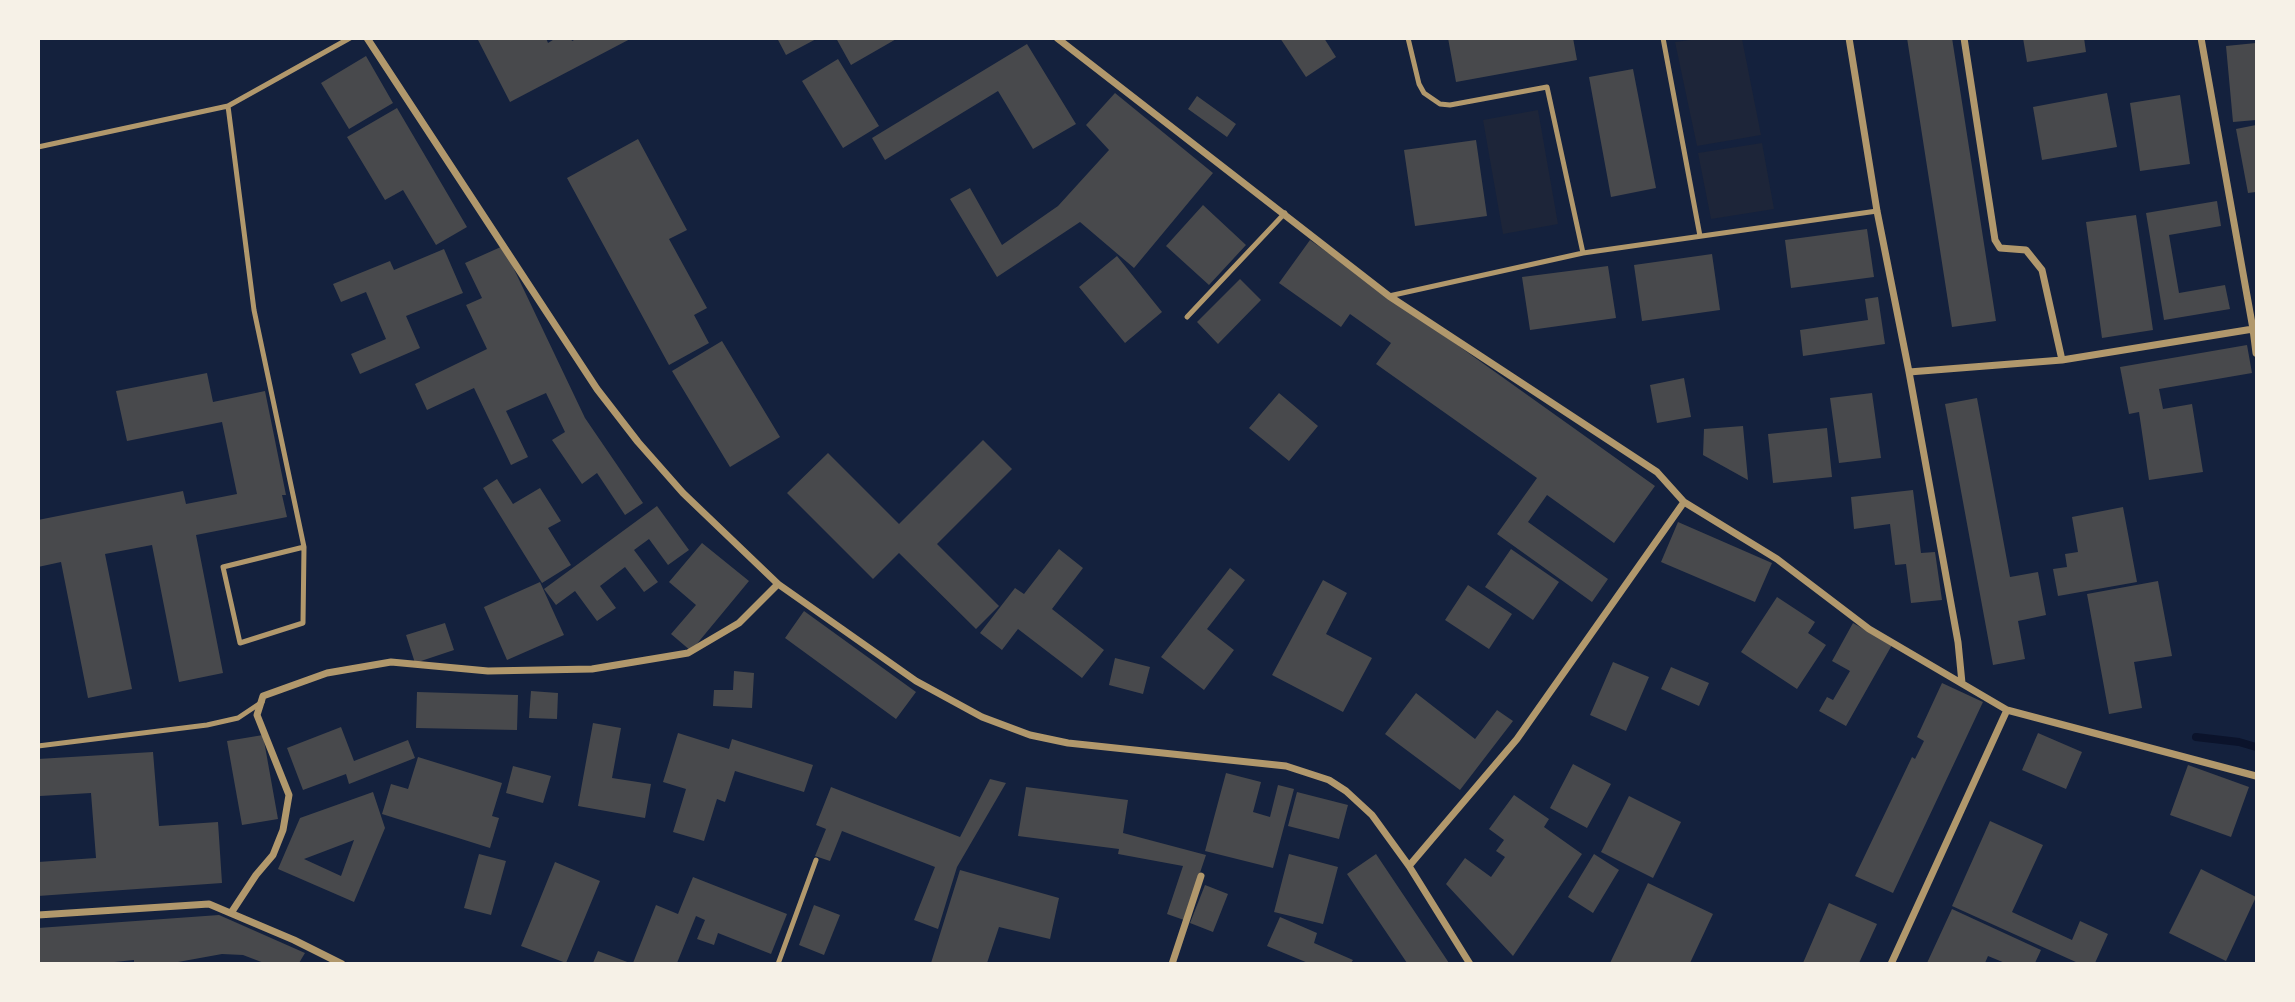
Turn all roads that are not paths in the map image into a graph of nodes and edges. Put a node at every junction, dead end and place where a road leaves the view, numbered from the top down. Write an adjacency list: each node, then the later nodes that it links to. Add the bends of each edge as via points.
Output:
1 (349, 38): 9 (lane)
2 (367, 38): 23 (street, via 597,389 683,493)
3 (1057, 38): 12 (street)
4 (1408, 38): 14 (lane, via 1423,93 1440,104 1547,87)
5 (1663, 38): 13 (lane)
6 (1849, 38): 11 (street)
7 (1964, 38): 19 (street, via 1995,240 2000,248 2026,250 2042,270)
8 (2201, 38): 17 (street)
9 (228, 106): 10 (lane); 22 (lane, via 254,310)
10 (38, 147)
11 (1877, 211): 13 (lane); 20 (street)
12 (1285, 213): 15 (street); 16 (lane)
13 (1700, 236): 14 (lane)
14 (1584, 253): 15 (lane)
15 (1389, 296): 21 (street, via 1657,472)
16 (1186, 317)
17 (2253, 329): 18 (street); 19 (street)
18 (2256, 350)
19 (2062, 360): 20 (street)
20 (1909, 372): 24 (street)
21 (1684, 502): 24 (street, via 1777,559 1869,629); 30 (street, via 1517,739)
22 (304, 547): 22 (lane, via 303,623 240,643 223,567)
23 (778, 584): 25 (street, via 739,623 688,653 592,668 488,671 391,662 327,673 263,696); 30 (street, via 916,681 1020,732 1068,743 1286,766 1329,780 1372,815)
24 (1962, 683): 26 (street)
25 (262, 702): 27 (lane, via 238,718 207,725); 32 (street, via 257,715 289,795 284,830)
26 (2007, 710): 28 (street); 38 (street)
27 (38, 746)
28 (2256, 776)
29 (816, 860): 35 (lane)
30 (1409, 866): 37 (street)
31 (1200, 876): 36 (street)
32 (231, 913): 33 (street, via 209,904); 34 (street)
33 (38, 915)
34 (342, 964)
35 (778, 964)
36 (1172, 964)
37 (1470, 964)
38 (1891, 964)

